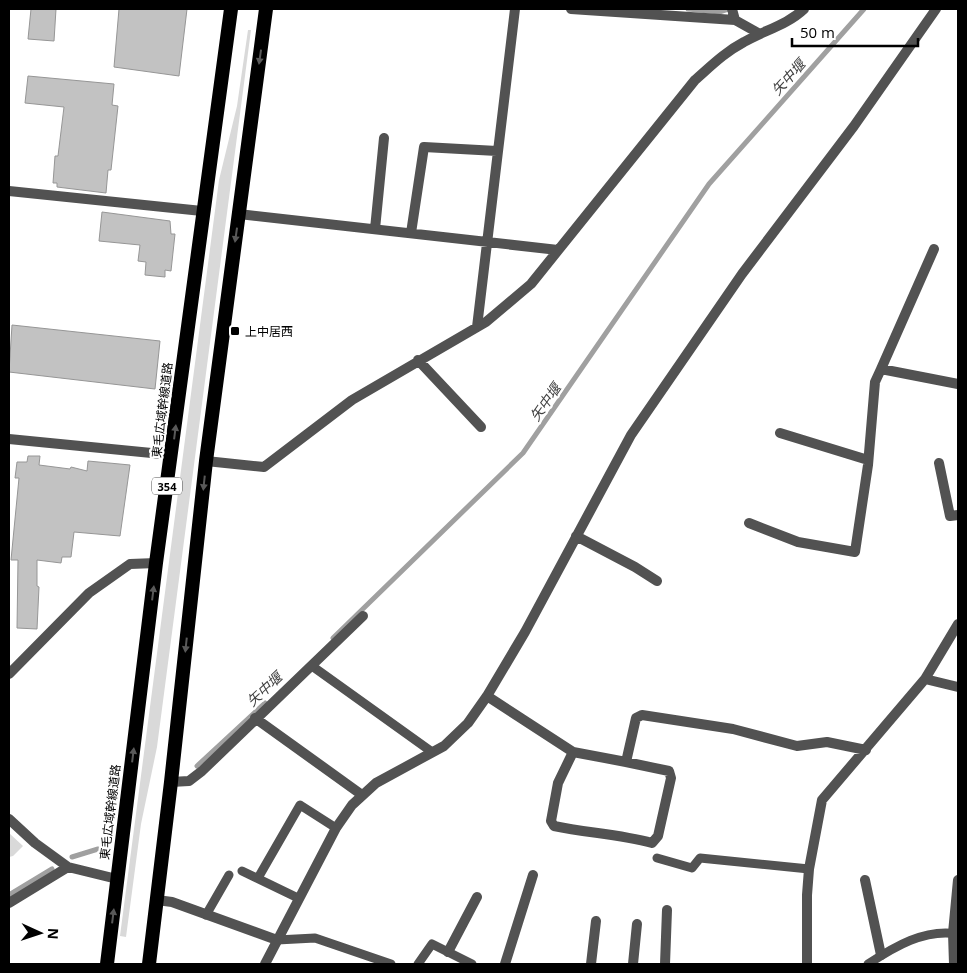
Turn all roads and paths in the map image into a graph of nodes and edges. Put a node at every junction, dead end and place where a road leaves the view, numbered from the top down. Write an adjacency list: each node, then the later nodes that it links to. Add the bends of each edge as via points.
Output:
1 (231, 9): 12 (highway, 東毛広域幹線道路 / 354)
2 (266, 9): 13 (highway, one-way to 13)
3 (515, 9): 10 (street)
4 (571, 9): 7 (street)
5 (804, 9): 8 (street, via 791,21)
6 (936, 9): 32 (street, via 854,126 742,274 642,418)
7 (734, 14): 8 (street)
8 (760, 34): 18 (street, via 722,56 695,80)
9 (384, 138): 14 (street)
10 (497, 151): 15 (street, via 424,147); 16 (street)
11 (9, 191): 12 (street)
12 (202, 211): 26 (highway, 東毛広域幹線道路 / 354, one-way to 12)
13 (239, 214): 14 (street); 28 (highway, one-way to 28)
14 (375, 229): 15 (street)
15 (412, 233): 16 (street)
16 (486, 240): 18 (street); 19 (street)
17 (934, 249): 21 (street)
18 (558, 250): 19 (street, via 531,284)
19 (477, 327): 20 (street)
20 (418, 360): 23 (street); 28 (street, via 352,400 264,467)
21 (882, 369): 22 (street); 27 (street, via 875,382)
22 (958, 384)
23 (481, 426)
24 (780, 433): 27 (street)
25 (9, 439): 26 (street)
26 (172, 455): 33 (highway, 東毛広域幹線道路 / 354)
27 (868, 460): 31 (street, via 855,552 798,542)
28 (206, 461): 47 (highway, one-way to 47)
29 (939, 464): 30 (street, via 950,516)
30 (958, 515)
31 (749, 523)
32 (576, 536): 34 (street); 41 (street)
33 (156, 563): 38 (street, via 130,564 89,593); 58 (highway, 東毛広域幹線道路 / 354, one-way to 33)
34 (657, 581)
35 (363, 616): 37 (street)
36 (958, 624): 39 (street)
37 (312, 666): 42 (street); 44 (lane)
38 (9, 674)
39 (925, 680): 40 (street); 43 (street)
40 (958, 687)
41 (487, 696): 44 (street, via 468,723 444,746); 45 (street)
42 (255, 718): 47 (street, via 189,781); 48 (street)
43 (866, 750): 46 (street, via 827,742 797,746 733,729 642,715 636,718); 53 (street, via 822,800)
44 (432, 752): 48 (street)
45 (573, 752): 46 (street); 46 (street, via 558,782 551,821 554,826 593,834 619,834 652,843 658,836 671,778 669,771)
46 (626, 762)
47 (171, 782): 63 (highway)
48 (362, 794): 50 (street)
49 (9, 819): 52 (street, via 35,843)
50 (336, 828): 57 (lane, via 300,805); 62 (street)
51 (657, 858): 53 (lane, via 692,868 700,858)
52 (68, 866): 58 (street); 64 (street)
53 (809, 869): 83 (street)
54 (242, 871): 57 (lane)
55 (229, 875): 66 (lane)
56 (533, 875): 79 (street)
57 (258, 878): 62 (lane)
58 (117, 879): 73 (highway, 東毛広域幹線道路 / 354, one-way to 58)
59 (865, 880): 72 (street)
60 (958, 880): 69 (street)
61 (476, 897): 71 (street)
62 (298, 898): 70 (street)
63 (157, 900): 66 (street); 74 (highway)
64 (9, 903)
65 (667, 910): 82 (street)
66 (206, 914): 70 (street)
67 (596, 921): 80 (street)
68 (637, 924): 81 (street)
69 (956, 933): 72 (lane, via 935,934 897,945); 85 (street)
70 (277, 940): 75 (street); 76 (lane, via 315,938)
71 (448, 952): 77 (lane, via 432,944); 78 (lane)
72 (881, 955): 84 (lane)
73 (107, 964)
74 (149, 964)
75 (265, 964)
76 (391, 964)
77 (418, 964)
78 (472, 964)
79 (505, 964)
80 (591, 964)
81 (633, 964)
82 (665, 964)
83 (807, 964)
84 (868, 964)
85 (954, 964)

